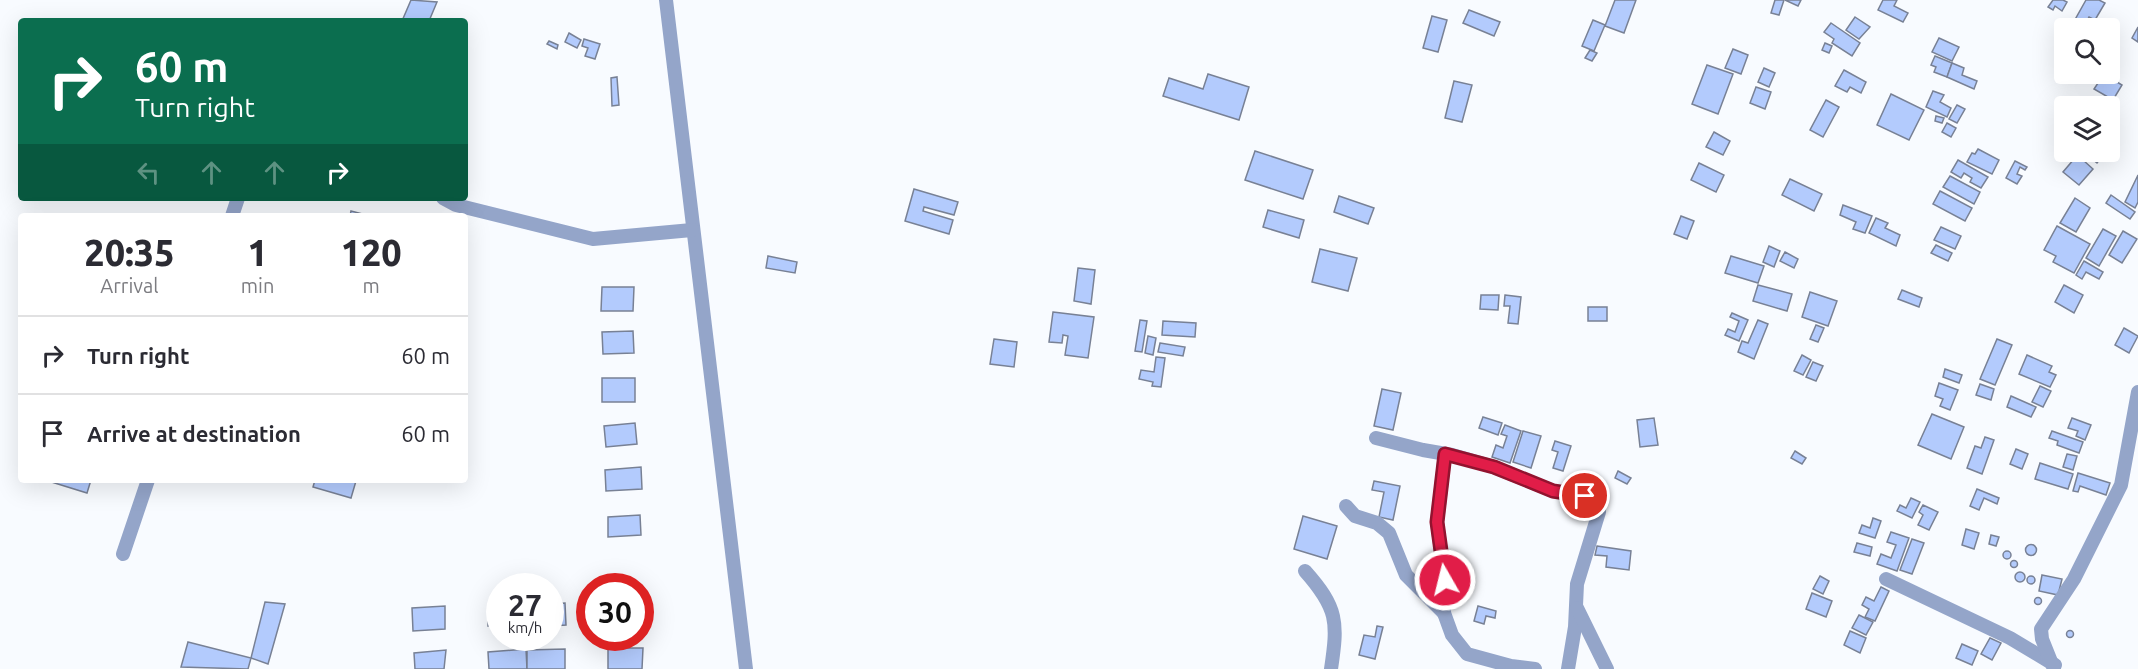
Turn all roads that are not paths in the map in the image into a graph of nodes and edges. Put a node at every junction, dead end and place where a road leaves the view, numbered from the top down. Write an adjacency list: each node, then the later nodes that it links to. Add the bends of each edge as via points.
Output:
1 (666, 0): 3 (street)
2 (449, 201): 3 (street, via 593,239)
3 (692, 230): 15 (street)
4 (2138, 392): 14 (street, via 2121,485 2074,579 2041,629)
5 (1376, 438): 6 (street)
6 (1445, 454): 12 (street, via 1494,467 1553,491 1585,496 1599,512 1577,584); 13 (street, via 1437,522 1445,580)
7 (147, 483): 9 (street)
8 (1346, 506): 13 (street, via 1355,516 1377,523 1389,533 1406,575)
9 (123, 555)
10 (1305, 571): 16 (street, via 1335,617)
11 (1886, 579): 14 (street, via 2010,638)
12 (1576, 606): 18 (street); 19 (street)
13 (1444, 613): 17 (street, via 1452,635 1467,654)
14 (2056, 667)
15 (746, 669)
16 (1331, 669)
17 (1535, 669)
18 (1568, 669)
19 (1607, 669)

